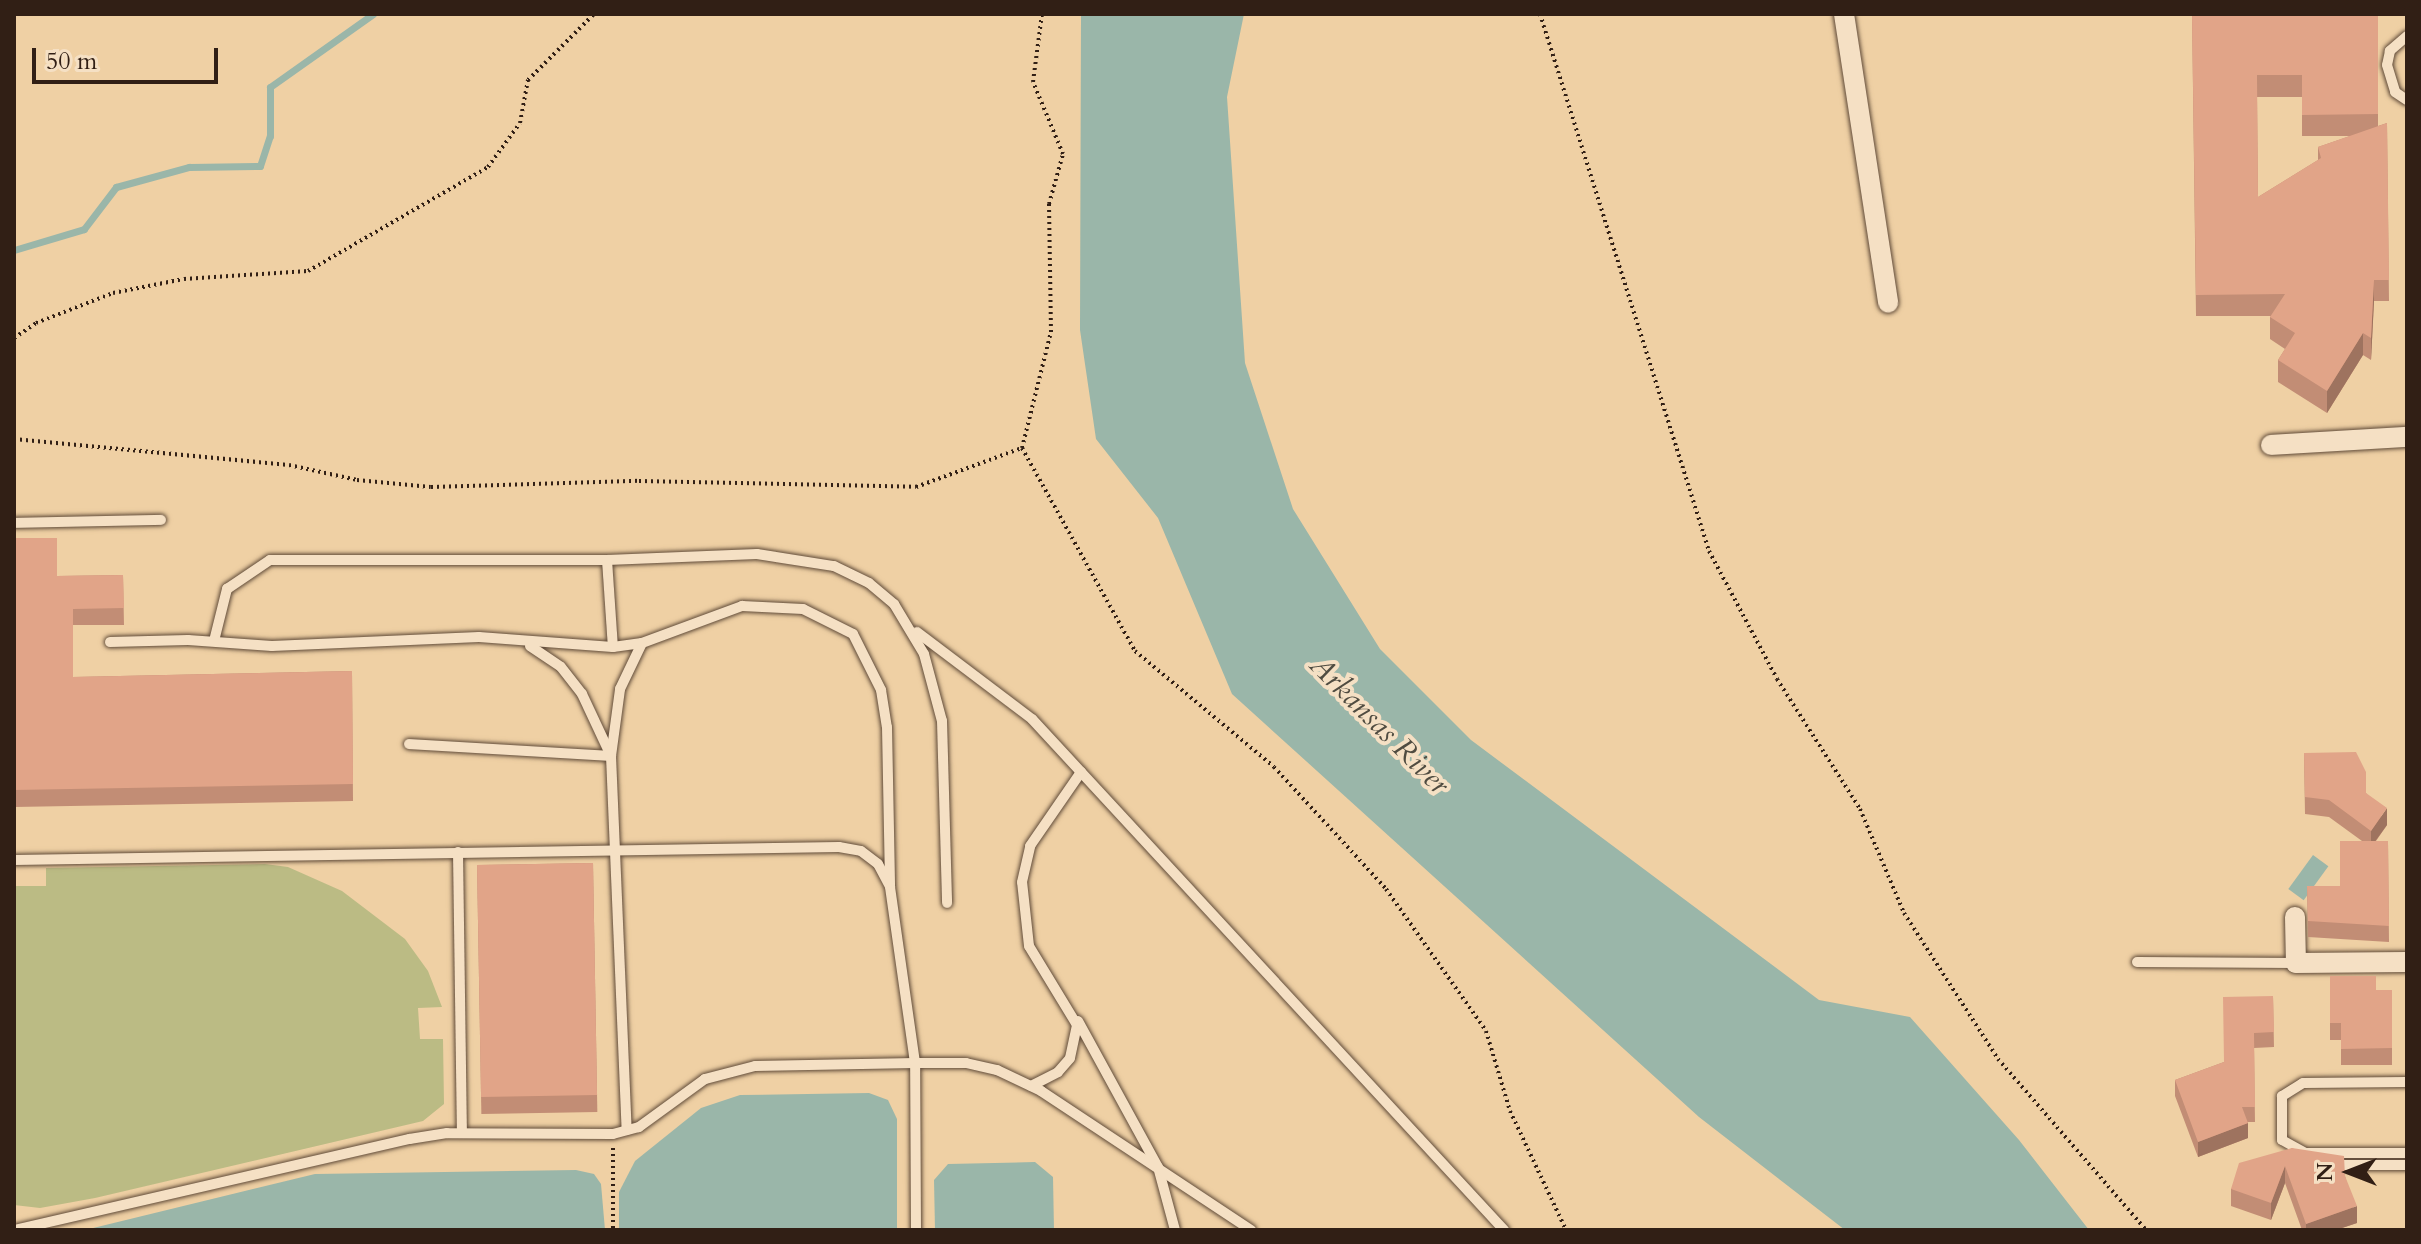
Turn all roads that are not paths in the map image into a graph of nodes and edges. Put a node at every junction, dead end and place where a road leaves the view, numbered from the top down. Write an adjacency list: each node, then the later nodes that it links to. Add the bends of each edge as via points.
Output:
1 (1844, 14): 4 (street)
2 (2407, 36): 3 (lane, via 2390,51 2387,65 2395,92)
3 (2407, 100)
4 (1888, 303)
5 (2407, 437): 6 (street)
6 (2271, 445)
7 (161, 520): 8 (lane)
8 (14, 523)
9 (607, 560): 10 (lane, via 798,556 869,583); 11 (lane, via 270,560 227,589); 15 (lane)
10 (910, 625): 18 (lane, via 934,649 1032,719); 23 (lane, via 933,678 942,721)
11 (214, 641): 12 (lane, via 272,646 398,638); 13 (lane)
12 (513, 641): 15 (lane); 17 (lane, via 537,649 561,667 598,722)
13 (110, 642)
14 (642, 643): 15 (lane); 17 (lane, via 620,689); 22 (lane, via 730,610 769,605 803,609 853,634 881,690 887,727)
15 (613, 647)
16 (409, 744): 17 (lane)
17 (611, 756): 19 (lane)
18 (1081, 772): 28 (lane, via 1030,846 1022,882 1029,946); 42 (lane)
19 (616, 850): 20 (lane); 22 (lane, via 839,847 861,851 878,864); 32 (lane)
20 (458, 852): 21 (lane); 33 (lane)
21 (14, 860)
22 (890, 887): 29 (lane)
23 (947, 903)
24 (2295, 917): 27 (street)
25 (2137, 962): 27 (lane)
26 (2407, 962): 27 (street)
27 (2296, 963)
28 (1072, 1009): 31 (lane, via 1077,1025 1070,1058 1058,1072); 37 (lane)
29 (915, 1063): 31 (lane, via 966,1063); 32 (lane, via 724,1071); 39 (lane)
30 (2407, 1082): 34 (lane, via 2303,1083 2282,1096 2282,1140 2305,1153)
31 (1031, 1086): 37 (lane)
32 (627, 1130): 33 (lane)
33 (462, 1133): 38 (lane, via 294,1163)
34 (2407, 1153)
35 (2329, 1165): 36 (lane)
36 (2407, 1165)
37 (1158, 1167): 40 (lane); 41 (lane)
38 (14, 1230)
39 (916, 1230)
40 (1175, 1230)
41 (1251, 1230)
42 (1504, 1230)

